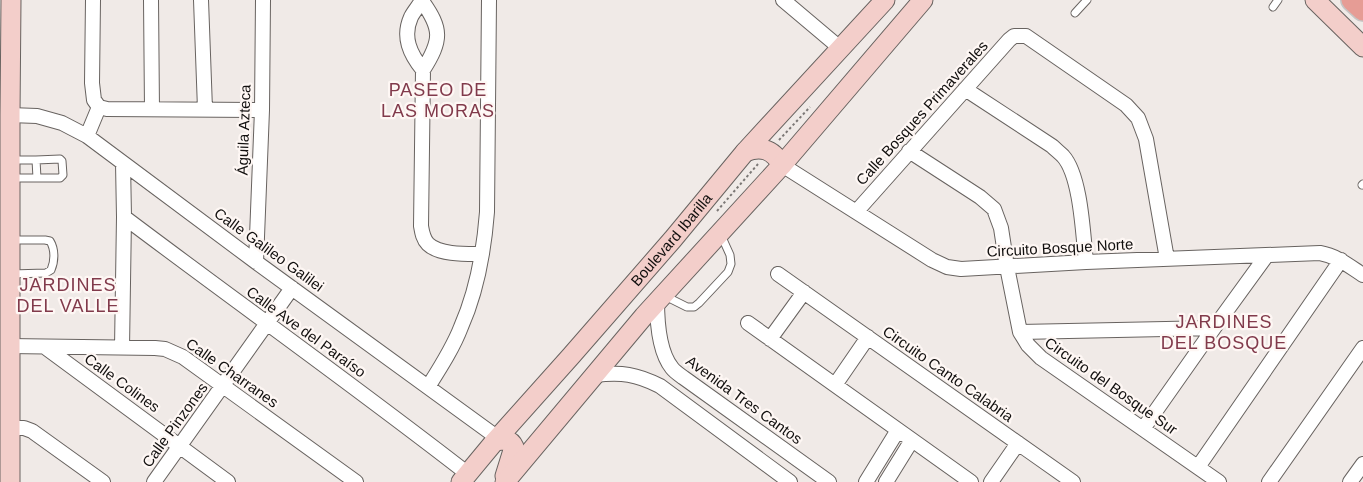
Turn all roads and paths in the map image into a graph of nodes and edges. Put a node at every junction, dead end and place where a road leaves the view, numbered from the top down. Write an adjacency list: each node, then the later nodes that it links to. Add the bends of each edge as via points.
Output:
1 (11, 0): 26 (main road)
2 (93, 0): 22 (street, via 92,83 94,100)
3 (151, 0): 23 (street)
4 (202, 0): 24 (street)
5 (263, 0): 25 (street, Águila Azteca)
6 (489, 0): 40 (street, via 487,212)
7 (783, 0): 19 (street)
8 (885, 0): 19 (main road, Boulevard Ibarilla)
9 (923, 0): 32 (main road, Boulevard Ibarilla)
10 (1087, 0): 17 (lane)
11 (1278, 0): 15 (lane)
12 (1315, 0): 18 (main road)
13 (1352, 0): 16 (main road)
14 (422, 1): 20 (street, via 434,20 437,34 433,53); 20 (street, via 411,16 407,39 412,55)
15 (1273, 7)
16 (1363, 10)
17 (1075, 13)
18 (1363, 47)
19 (840, 48): 29 (main road, Boulevard Ibarilla)
20 (423, 70): 40 (street, via 422,236 428,244 445,252)
21 (965, 89): 28 (street, Calle Bosques Primaverales); 42 (street, Calle Bosques Primaverales, via 1009,40 1014,36 1026,36 1126,105 1138,118 1146,140); 45 (street, via 1064,157 1077,187)
22 (103, 108): 23 (street); 27 (street)
23 (152, 109): 24 (street)
24 (205, 109): 25 (street)
25 (262, 110): 44 (street, Águila Azteca)
26 (10, 115): 27 (street, Calle Galileo Galilei, via 37,116 62,123); 33 (main road)
27 (86, 136): 31 (street, Calle Galileo Galilei)
28 (910, 151): 35 (street, Calle Bosques Primaverales); 46 (street, Circuito del Bosque Sur, via 994,209 1001,228)
29 (745, 152): 32 (main road, via 763,149 777,156); 38 (main road, Boulevard Ibarilla)
30 (36, 160): 33 (lane); 34 (lane); 34 (lane, via 61,160 63,175 60,178)
31 (123, 163): 36 (street); 44 (street, Calle Galileo Galilei)
32 (782, 165): 35 (street, Circuito Bosque Norte); 37 (main road, Boulevard Ibarilla)
33 (10, 169): 34 (lane); 39 (main road)
34 (37, 178)
35 (856, 212): 46 (street, Circuito Bosque Norte, via 947,267)
36 (124, 217): 55 (street, Calle Ave del Paraíso); 62 (street)
37 (720, 232): 52 (main road, Boulevard Ibarilla); 52 (lane, via 730,255 728,272 694,307)
38 (673, 239): 53 (main road, via 666,257 636,290 634,304); 71 (main road, Boulevard Ibarilla)
39 (9, 240): 47 (main road); 47 (lane, via 45,240 53,246 51,270 46,273)
40 (482, 254): 67 (street, via 462,327)
41 (1267, 255): 42 (street, Circuito Bosque Norte); 43 (street, Circuito Bosque Norte, via 1320,253); 56 (street)
42 (1167, 259): 45 (street, Circuito Bosque Norte)
43 (1340, 260): 49 (street, Circuito Bosque Norte); 76 (street)
44 (256, 262): 50 (street, Calle Galileo Galilei)
45 (1086, 262): 46 (street, Circuito Bosque Norte)
46 (1006, 266): 57 (street, Circuito del Bosque Sur)
47 (9, 274): 60 (main road)
48 (778, 274): 51 (street, Circuito Canto Calabria)
49 (1363, 275)
50 (292, 288): 55 (street, Calle Pinzones); 67 (street, Calle Galileo Galilei)
51 (804, 292): 58 (street, Circuito Canto Calabria); 59 (street)
52 (660, 297): 53 (main road, Boulevard Ibarilla); 85 (street, Avenida Tres Cantos, via 659,335 672,368)
53 (644, 316): 64 (main road, Boulevard Ibarilla)
54 (748, 323): 59 (street)
55 (266, 324): 65 (street, Calle Pinzones); 77 (street, Calle Ave del Paraíso, via 402,423)
56 (1214, 328): 57 (street); 69 (street)
57 (1020, 332): 69 (street, Circuito del Bosque Sur, via 1041,358)
58 (868, 337): 66 (street); 73 (street, Circuito Canto Calabria)
59 (770, 339): 66 (street)
60 (9, 346): 61 (street, Calle Charranes); 68 (main road)
61 (45, 347): 62 (street, Calle Charranes); 74 (street, Calle Colines)
62 (122, 348): 65 (street, Calle Charranes, via 165,349 184,357)
63 (1363, 348): 92 (street)
64 (595, 375): 83 (main road, Boulevard Ibarilla); 84 (street, via 629,374 660,386)
65 (224, 385): 74 (street, Calle Pinzones); 82 (street, Calle Charranes)
66 (835, 386): 70 (street)
67 (428, 388): 71 (street, Calle Galileo Galilei)
68 (4, 423): 78 (main road); 79 (street, via 32,431)
69 (1143, 429): 76 (street, Circuito del Bosque Sur)
70 (898, 430): 72 (street); 86 (street)
71 (497, 439): 77 (main road, Boulevard Ibarilla); 83 (main road, via 508,440 514,447)
72 (912, 440): 87 (street); 88 (street)
73 (1018, 443): 89 (street); 90 (street, Circuito Canto Calabria)
74 (180, 446): 80 (street, Calle Pinzones); 81 (street, Calle Colines)
75 (1363, 464): 93 (street)
76 (1198, 467): 91 (street, Circuito del Bosque Sur)
77 (465, 478)
78 (10, 482)
79 (103, 482)
80 (154, 482)
81 (228, 482)
82 (356, 482)
83 (504, 482)
84 (790, 482)
85 (829, 482)
86 (866, 482)
87 (886, 482)
88 (971, 482)
89 (991, 482)
90 (1073, 482)
91 (1219, 482)
92 (1269, 482)
93 (1350, 482)

